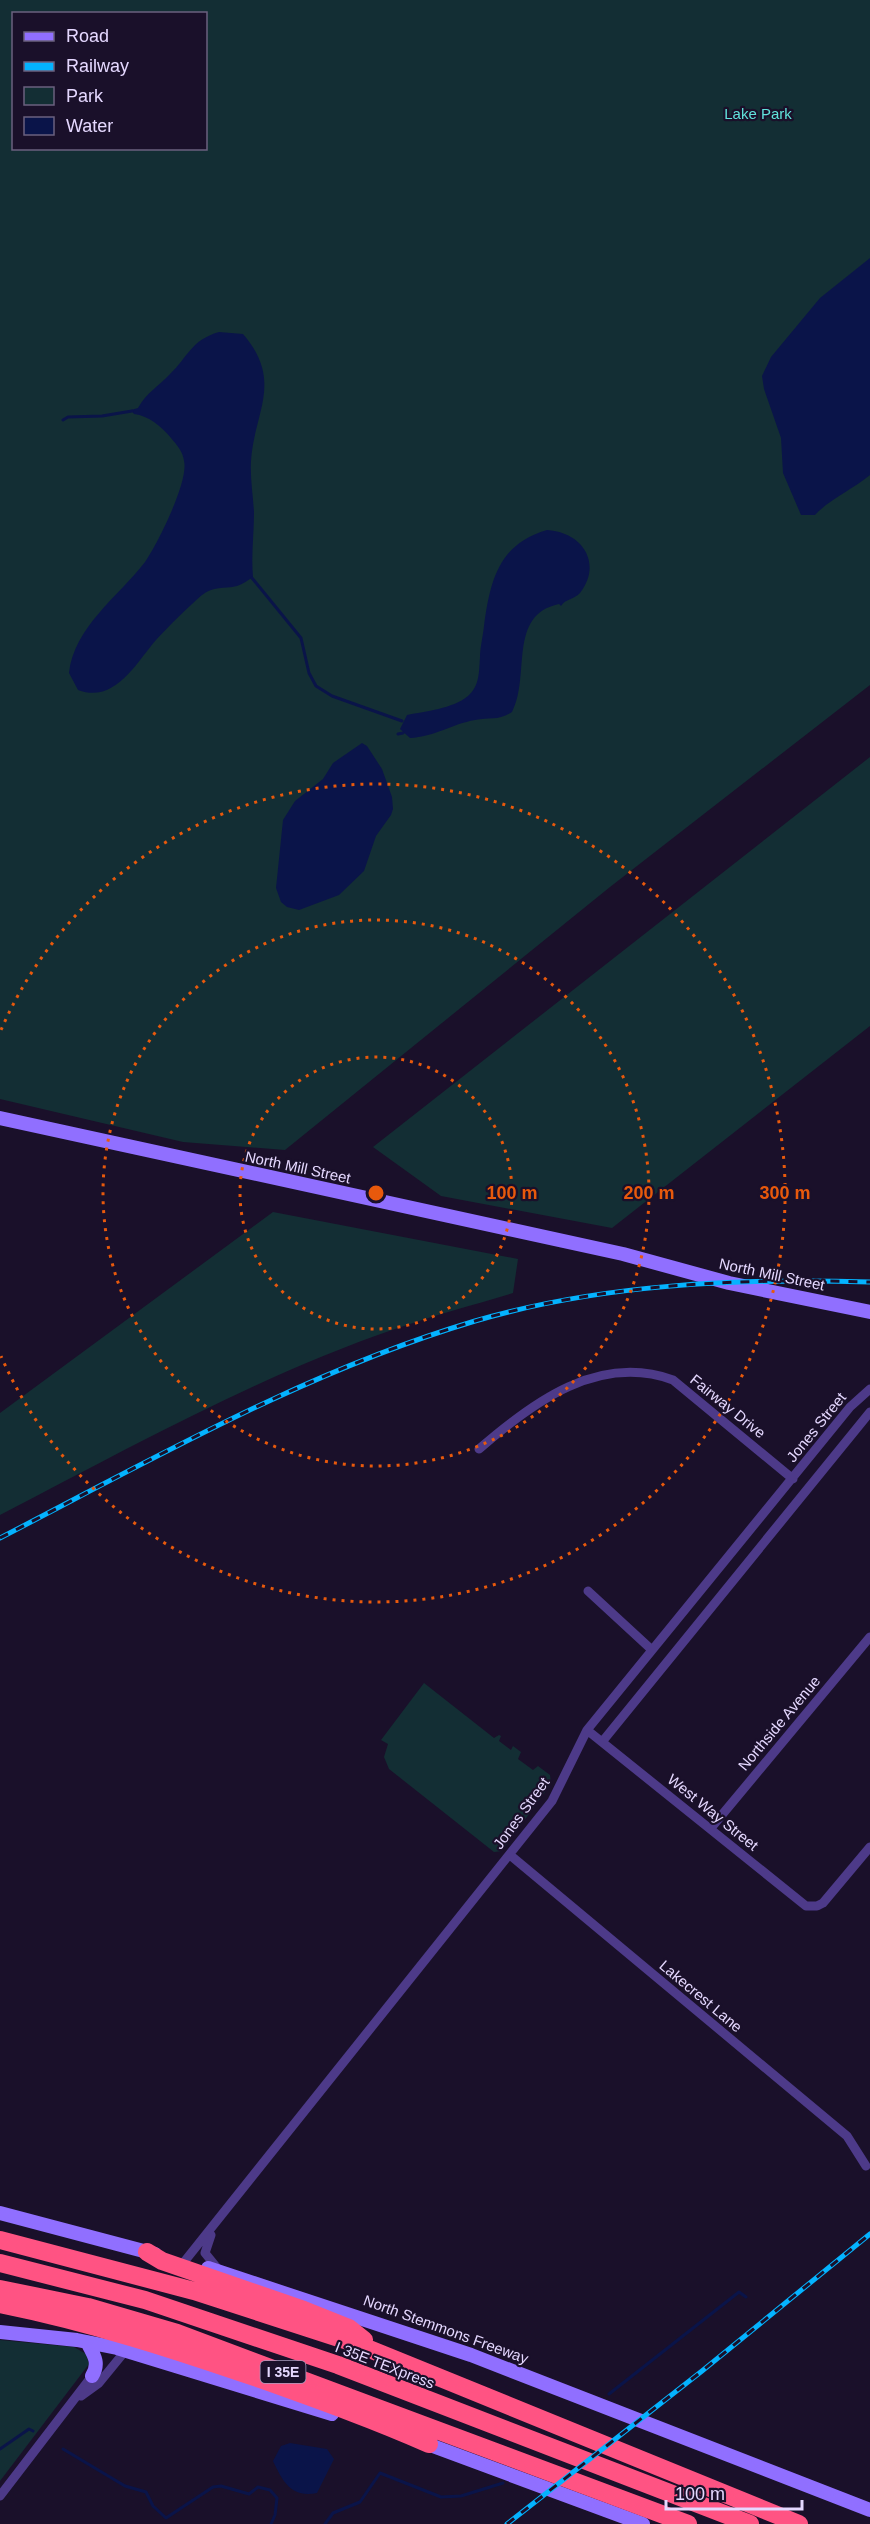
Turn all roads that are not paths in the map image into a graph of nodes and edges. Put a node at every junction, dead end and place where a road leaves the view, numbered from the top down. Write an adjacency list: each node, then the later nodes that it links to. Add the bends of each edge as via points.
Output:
1 (0, 1118): 2 (main road, North Mill Street)
2 (870, 1312)
3 (870, 1389): 6 (street, Jones Street, via 850,1407)
4 (870, 1412): 11 (street)
5 (479, 1449): 6 (street, Fairway Drive, via 533,1406 562,1389 599,1376 643,1373 673,1380)
6 (793, 1479): 9 (street, Jones Street)
7 (588, 1591): 9 (street)
8 (870, 1637): 12 (street, Northside Avenue)
9 (652, 1650): 10 (street, Jones Street)
10 (587, 1730): 11 (street, West Way Street); 14 (street, Jones Street, via 552,1801)
11 (602, 1742): 12 (street, West Way Street)
12 (711, 1828): 13 (street, West Way Street, via 806,1906 824,1903)
13 (870, 1847)
14 (510, 1855): 15 (street, Lakecrest Lane, via 847,2136); 17 (street, Jones Street)
15 (866, 2166)
16 (0, 2213): 19 (main road, North Stemmons Freeway)
17 (216, 2225): 20 (street, Jones Street); 22 (street, Jones Street, via 205,2253)
18 (0, 2240): 30 (highway, via 224,2300)
19 (147, 2252): 20 (main road, North Stemmons Freeway); 30 (highway, via 162,2261 349,2328)
20 (184, 2262): 22 (main road, North Stemmons Freeway)
21 (0, 2263): 38 (highway, I 35E TEXpress, via 145,2300 338,2365)
22 (220, 2272): 35 (main road, North Stemmons Freeway, via 471,2355)
23 (0, 2276): 26 (highway, via 34,2284)
24 (0, 2289): 26 (highway, I 35E)
25 (0, 2304): 33 (highway, via 85,2322 207,2361 374,2419)
26 (88, 2307): 37 (highway, I 35E, via 188,2337)
27 (0, 2332): 28 (main road)
28 (87, 2342): 29 (main road); 31 (main road, via 96,2360)
29 (126, 2350): 32 (street, via 99,2383); 33 (main road)
30 (383, 2354): 39 (highway)
31 (92, 2376): 32 (street)
32 (77, 2399): 34 (street)
33 (429, 2444): 36 (main road)
34 (0, 2496)
35 (870, 2510)
36 (642, 2524)
37 (688, 2524)
38 (750, 2524)
39 (799, 2524)

